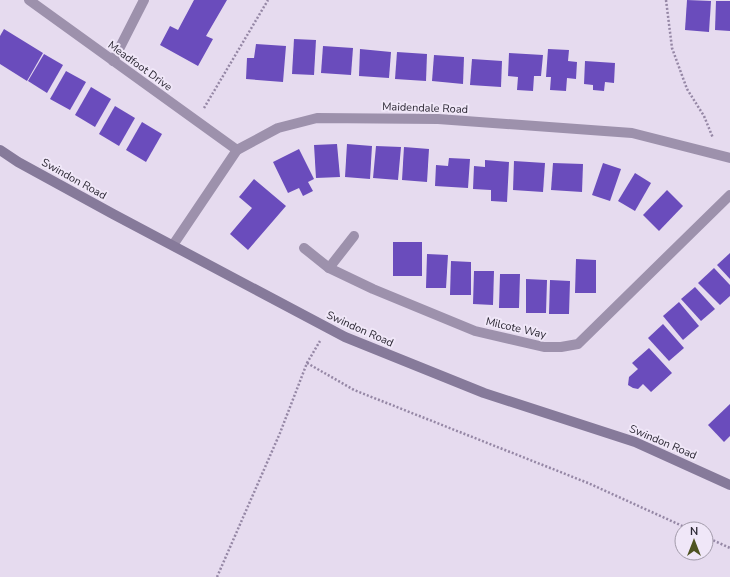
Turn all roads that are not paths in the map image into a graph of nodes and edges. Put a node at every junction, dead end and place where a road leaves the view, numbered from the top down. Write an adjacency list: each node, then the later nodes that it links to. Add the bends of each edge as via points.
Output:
1 (29, 0): 3 (street, Meadfoot Drive)
2 (144, 0): 3 (street)
3 (113, 61): 5 (street, Meadfoot Drive)
4 (0, 150): 9 (main road, Swindon Road, via 31,170)
5 (237, 150): 6 (street, Maidendale Road, via 278,128 317,118 438,119 632,133); 9 (street, Maidendale Road)
6 (730, 158)
7 (730, 195): 11 (street, Milcote Way, via 578,344 561,348 544,348 475,331 372,289)
8 (354, 236): 11 (street)
9 (173, 245): 12 (main road, Swindon Road, via 345,337 484,393 635,442)
10 (304, 248): 11 (street, Milcote Way)
11 (329, 268)
12 (730, 484)

